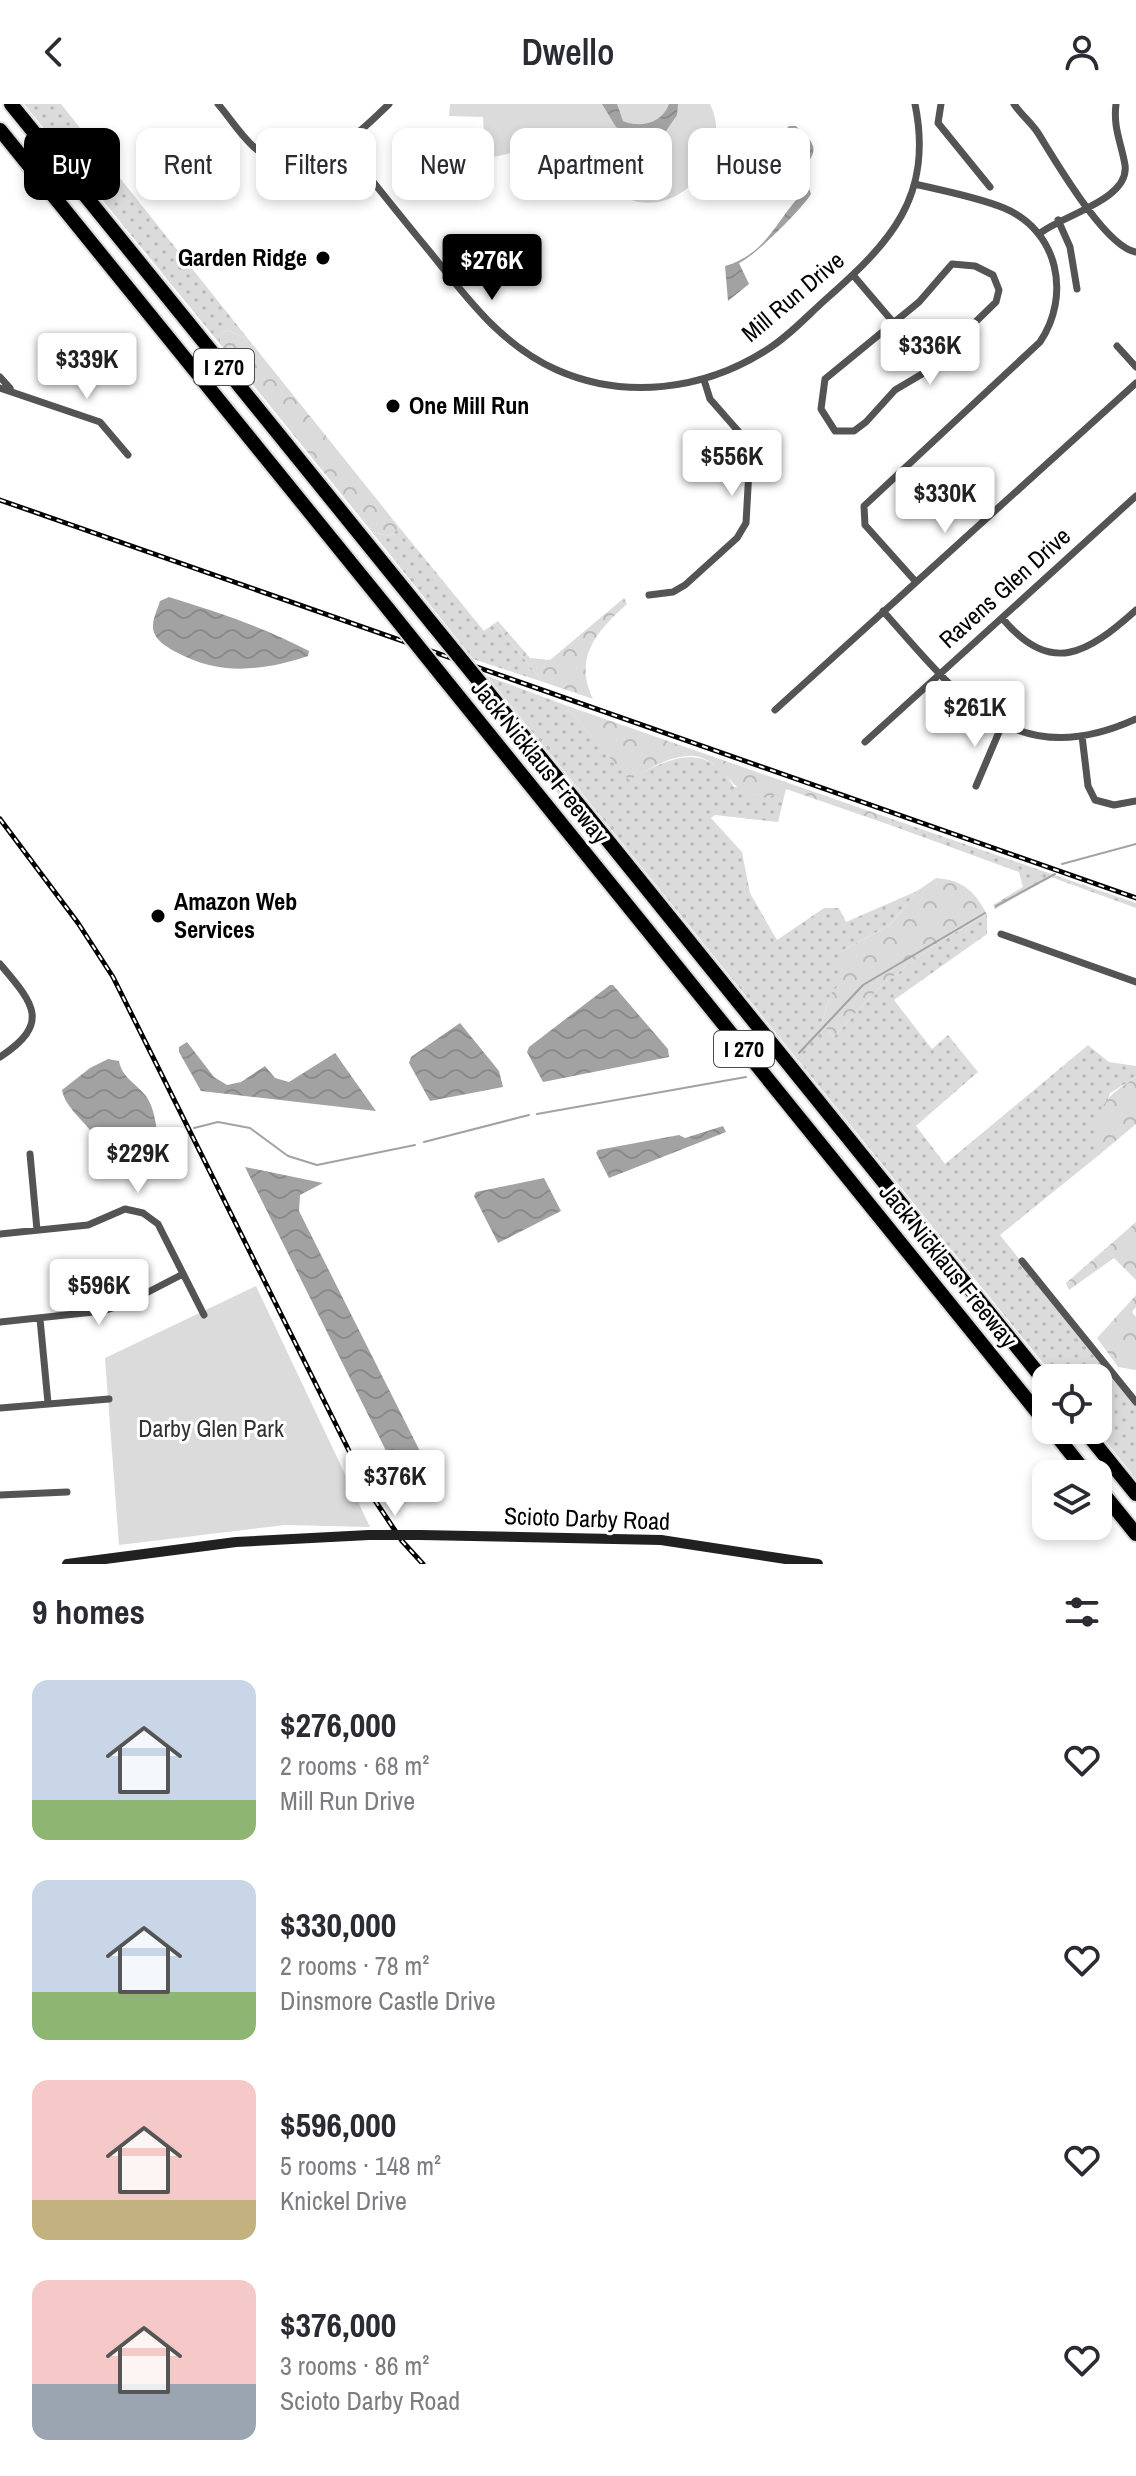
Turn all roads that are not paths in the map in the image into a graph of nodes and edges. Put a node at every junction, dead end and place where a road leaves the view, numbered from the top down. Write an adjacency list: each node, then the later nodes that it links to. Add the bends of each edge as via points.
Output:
1 (218, 104): 11 (street)
2 (389, 104): 8 (street)
3 (915, 104): 14 (street, Mill Run Drive, via 920,136)
4 (941, 104): 16 (street, via 938,123)
5 (1014, 104): 18 (street)
6 (1116, 104): 18 (street, via 1115,132 1124,178 1111,195)
7 (12, 106): 59 (highway, Jack Nicklaus Freeway / I 270, bridge)
8 (360, 128)
9 (0, 130): 12 (highway, Jack Nicklaus Freeway / I 270)
10 (0, 144): 13 (highway)
11 (256, 149)
12 (24, 159)
13 (24, 167)
14 (915, 184): 20 (street, via 1003,207); 22 (street, Mill Run Drive, via 890,237)
15 (376, 185): 28 (street, Mill Run Drive, via 489,324 530,356 573,376 613,385 652,388)
16 (990, 187)
17 (58, 200): 63 (highway, Jack Nicklaus Freeway / I 270, bridge)
18 (1087, 208): 19 (street); 21 (street, via 1118,243)
19 (1058, 220): 20 (street); 23 (street, via 1070,247)
20 (1039, 234): 34 (street, via 1058,284 1056,307 1044,336 864,506 865,525)
21 (1136, 252)
22 (853, 275): 24 (street); 28 (street, Mill Run Drive, via 767,350)
23 (1077, 289)
24 (893, 322): 24 (street, via 952,264 983,270 996,280 996,302 922,374 895,390 854,431 835,431 825,421 820,400 829,372 856,357)
25 (1117, 346): 26 (street)
26 (1136, 367)
27 (0, 377): 31 (street)
28 (704, 380): 35 (street, via 710,399 750,452 746,523 737,538 685,585)
29 (1136, 383): 34 (street)
30 (0, 388): 31 (street)
31 (15, 392): 32 (street, via 100,422)
32 (128, 455)
33 (1136, 496): 38 (street, Ravens Glen Drive)
34 (916, 582): 37 (street)
35 (649, 595)
36 (1136, 610): 38 (street, via 1095,644 1069,653 1029,644)
37 (883, 611): 39 (street); 40 (street)
38 (1002, 618): 39 (street, Ravens Glen Drive)
39 (939, 674): 42 (street); 44 (street, Ravens Glen Drive)
40 (775, 710)
41 (1136, 719): 43 (street)
42 (1002, 725): 43 (street, via 1051,737); 45 (street)
43 (1082, 736): 46 (street, via 1088,786 1095,800 1114,805)
44 (865, 742)
45 (976, 786)
46 (1136, 801)
47 (1001, 934): 49 (street)
48 (0, 964): 50 (street, via 33,1013 26,1038)
49 (1136, 982)
50 (0, 1057)
51 (30, 1154): 52 (street)
52 (37, 1230): 53 (street); 55 (street, via 88,1225 125,1209 143,1213 158,1224)
53 (0, 1234)
54 (1022, 1261): 61 (street)
55 (183, 1274): 56 (street); 57 (street, via 114,1307)
56 (204, 1315)
57 (40, 1319): 58 (street); 62 (street)
58 (0, 1322)
59 (1032, 1366)
60 (109, 1399): 62 (street)
61 (1136, 1402)
62 (48, 1403): 64 (street)
63 (1032, 1406)
64 (0, 1408)
65 (1063, 1444): 67 (highway)
66 (1095, 1444): 69 (highway)
67 (1076, 1460)
68 (67, 1492): 70 (street)
69 (1136, 1494)
70 (0, 1495)
71 (1112, 1504): 72 (highway)
72 (1136, 1534)
73 (67, 1564): 74 (main road, Scioto Darby Road, bridge, via 236,1542 420,1535 661,1540)
74 (818, 1564)

